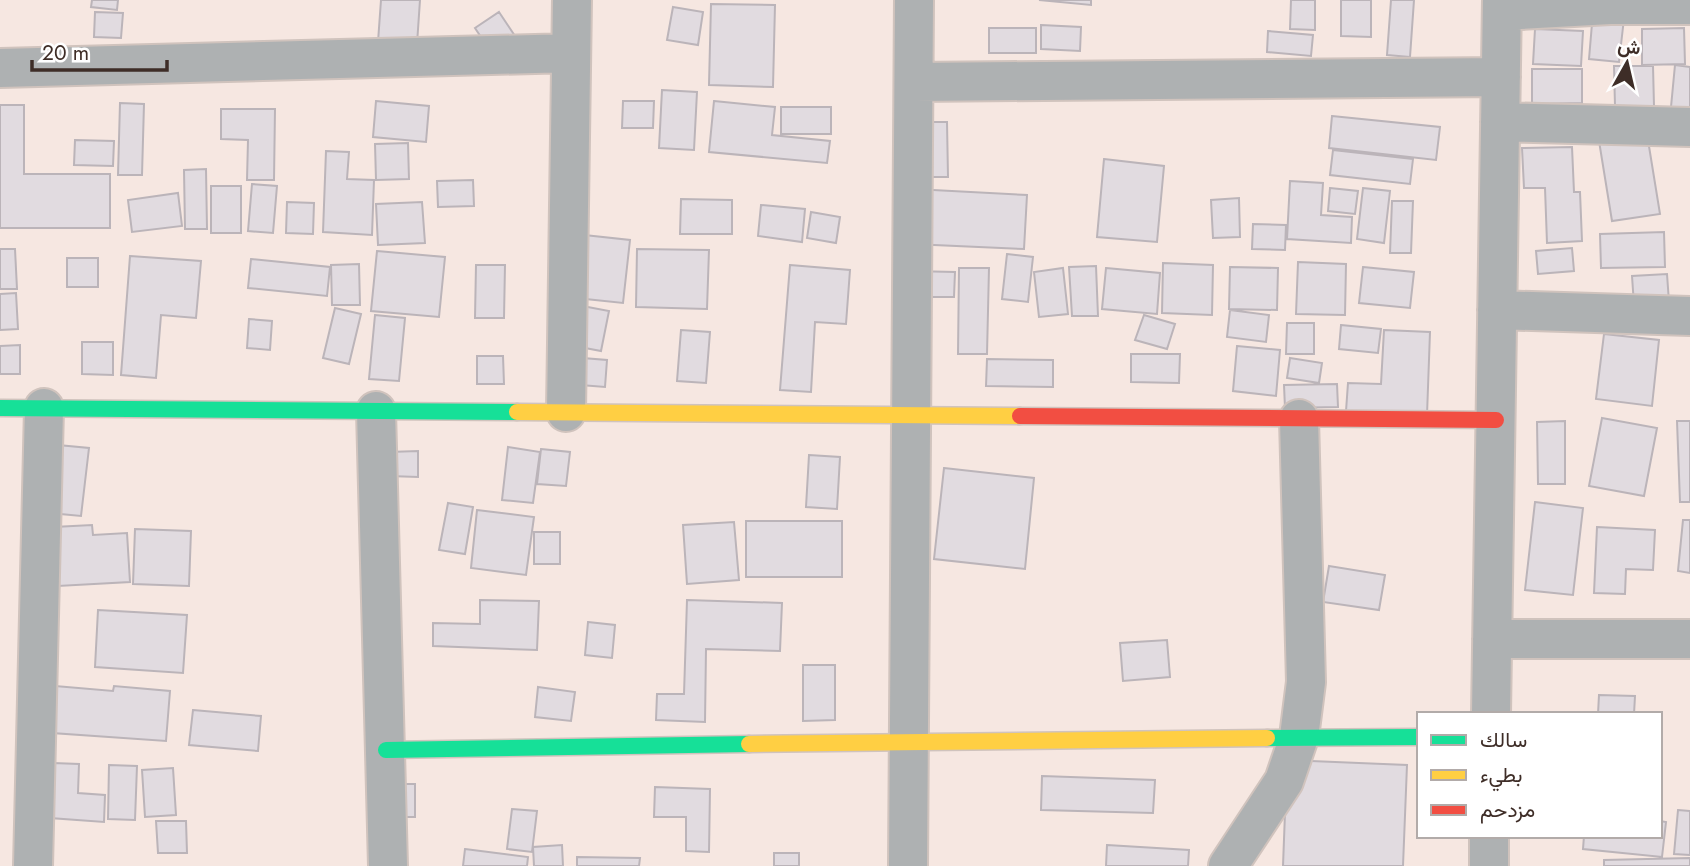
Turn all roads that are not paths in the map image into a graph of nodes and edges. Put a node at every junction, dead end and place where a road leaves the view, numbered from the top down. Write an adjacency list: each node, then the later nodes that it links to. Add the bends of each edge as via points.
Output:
1 (572, 0): 5 (street)
2 (914, 0): 8 (street)
3 (1690, 5): 4 (street)
4 (1502, 6): 7 (street)
5 (571, 53): 6 (street); 16 (street)
6 (0, 68)
7 (1501, 77): 8 (street); 9 (street)
8 (914, 82): 17 (street)
9 (1500, 121): 10 (street); 11 (street)
10 (1690, 127)
11 (1497, 310): 12 (street); 19 (street)
12 (1690, 316)
13 (0, 408): 14 (street)
14 (44, 408): 15 (street); 28 (street)
15 (376, 411): 16 (street); 26 (street)
16 (566, 412): 17 (street)
17 (912, 415): 18 (street); 25 (street)
18 (1299, 419): 19 (street); 23 (street, via 1307,682)
19 (1496, 420): 20 (street)
20 (1492, 639): 21 (street); 22 (street)
21 (1690, 639)
22 (1491, 712)
23 (1299, 737): 24 (street); 25 (street); 31 (street, via 1284,781)
24 (1417, 737)
25 (909, 742): 26 (street); 30 (street)
26 (386, 750): 29 (street)
27 (1489, 838): 32 (street)
28 (33, 866)
29 (388, 866)
30 (908, 866)
31 (1228, 866)
32 (1489, 866)

